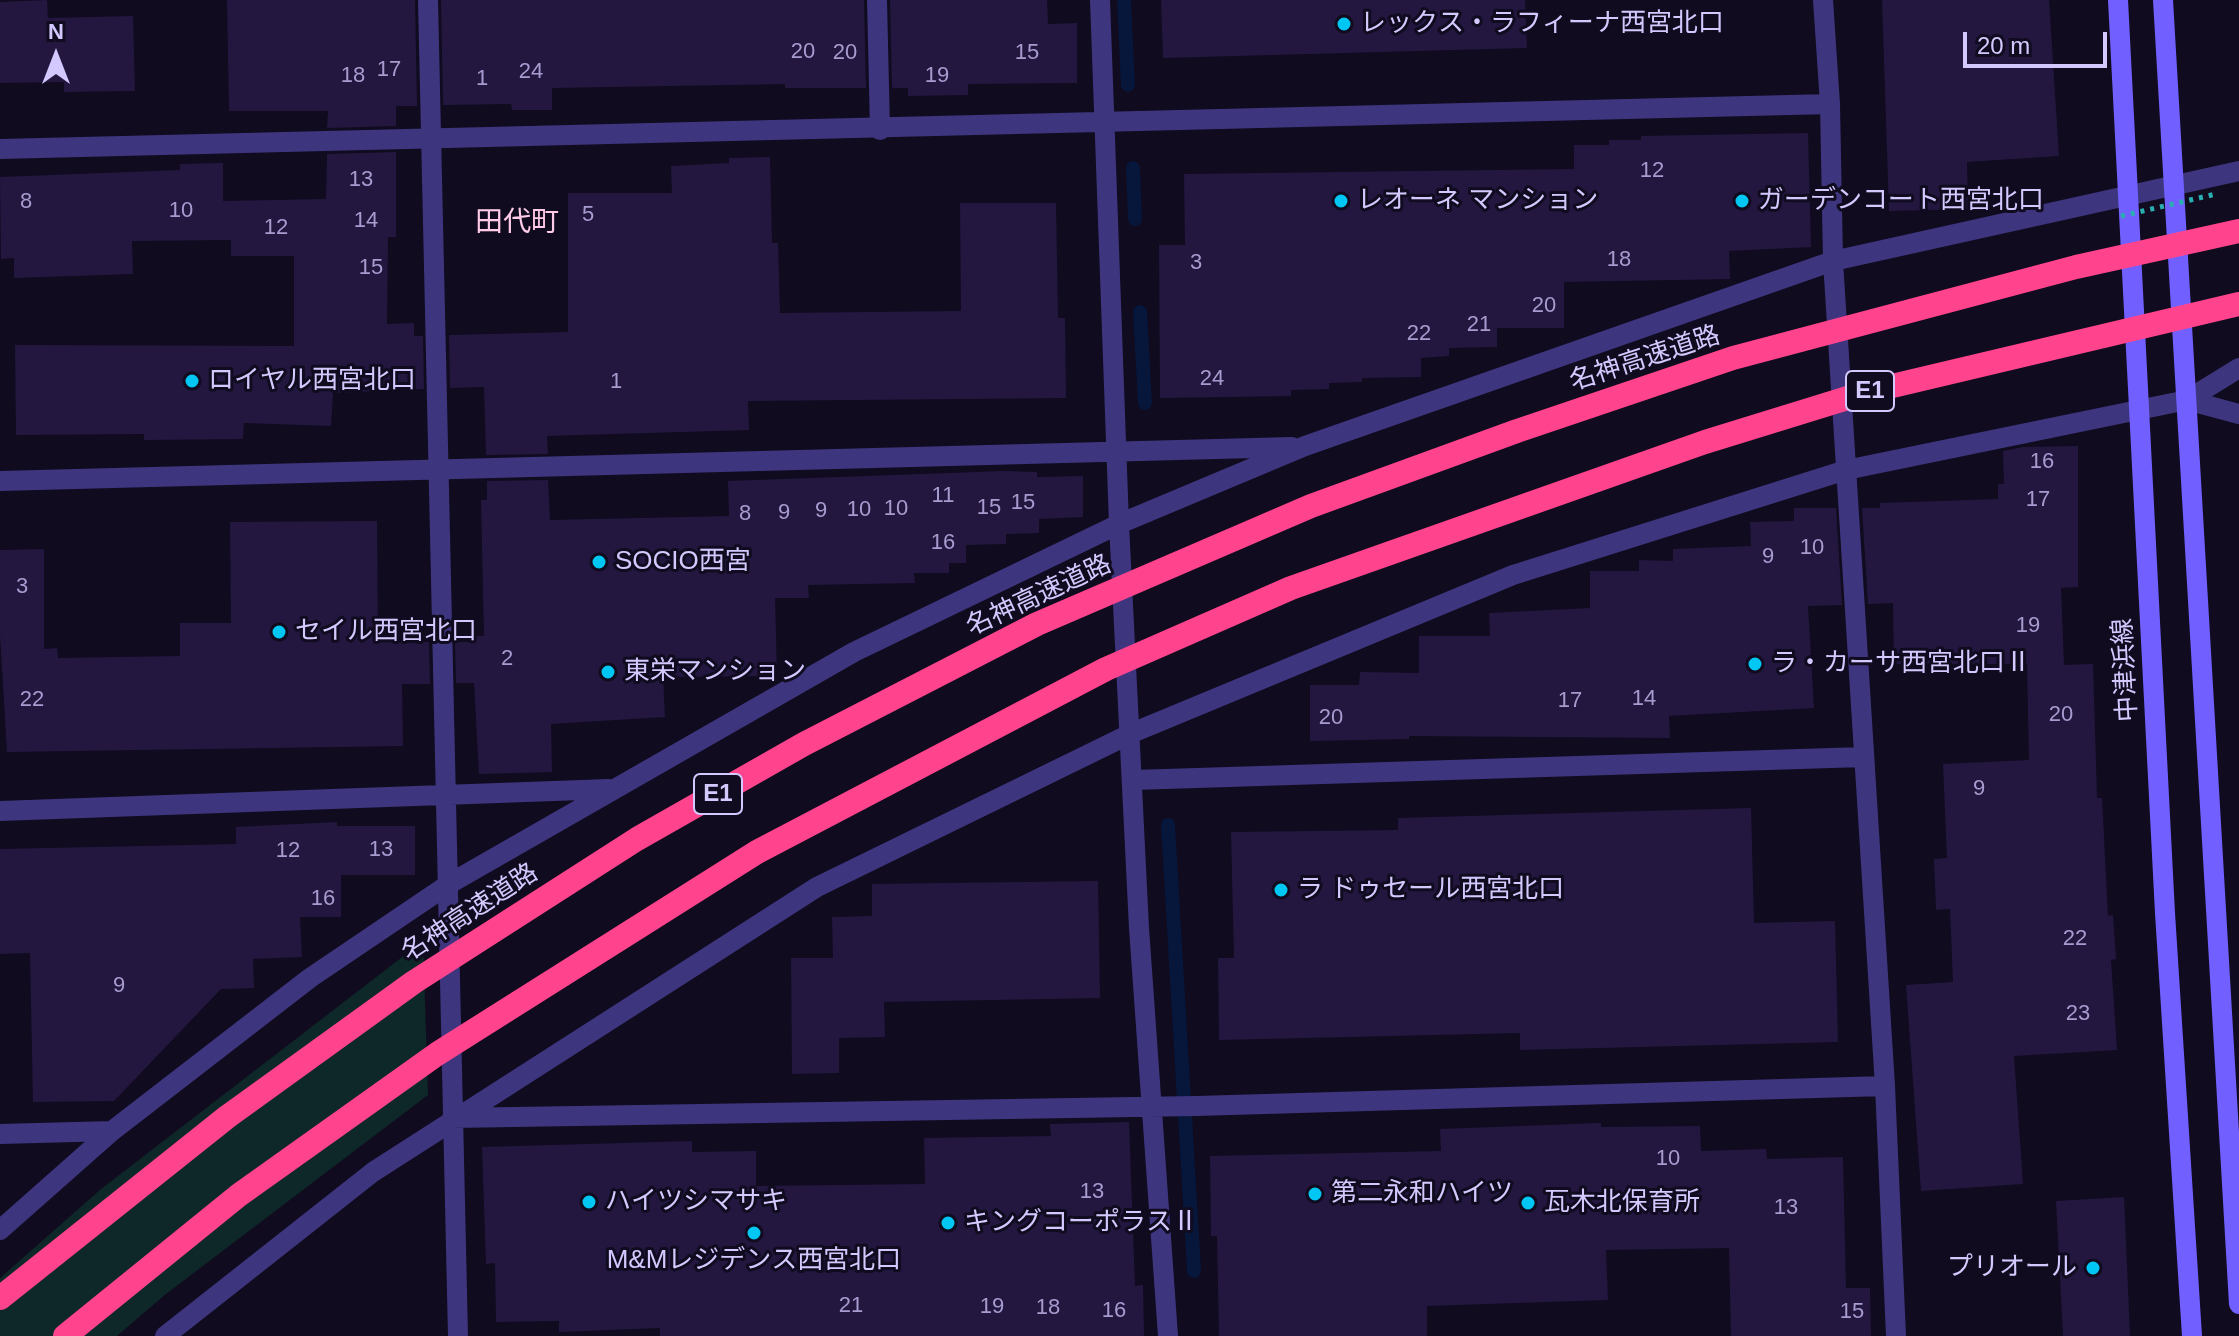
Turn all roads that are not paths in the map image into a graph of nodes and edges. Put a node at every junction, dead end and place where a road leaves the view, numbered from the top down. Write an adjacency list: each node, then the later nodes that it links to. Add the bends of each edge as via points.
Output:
1 (428, 0): 10 (street)
2 (877, 0): 9 (street)
3 (1100, 0): 8 (street)
4 (1823, 0): 7 (street)
5 (2118, 0): 14 (street, 中津浜線)
6 (2163, 0): 13 (street)
7 (1830, 104): 8 (street); 16 (street)
8 (1103, 123): 9 (street); 23 (street)
9 (880, 130): 10 (street)
10 (430, 140): 11 (street); 24 (street)
11 (0, 149)
12 (2239, 171): 13 (street)
13 (2176, 185): 14 (street); 19 (street)
14 (2125, 197): 16 (street); 20 (street, 中津浜線)
15 (2239, 231): 41 (highway, 名神高速道路 / E1, bridge, via 2076,267 1733,358 1311,506 1037,624 804,744 637,839 414,982 227,1117)
16 (1833, 261): 22 (street); 25 (street)
17 (2239, 304): 43 (highway, E1, bridge, via 1867,392 1705,442 1291,588 1106,669 757,852 437,1054 239,1195)
18 (2239, 368): 19 (street)
19 (2187, 400): 20 (street); 21 (street); 42 (street)
20 (2137, 412): 25 (street); 48 (street, 中津浜線)
21 (2239, 414)
22 (1305, 446): 23 (street); 27 (street)
23 (1116, 449): 24 (street); 27 (street)
24 (439, 470): 26 (street); 32 (street)
25 (1846, 470): 28 (street, via 1513,575); 29 (street)
26 (0, 481)
27 (1119, 524): 28 (street); 31 (street, via 854,652)
28 (1132, 733): 30 (street); 37 (street, via 817,887)
29 (1863, 757): 30 (street); 35 (street)
30 (1133, 780): 36 (street, via 1139,928)
31 (613, 789): 32 (street); 34 (street)
32 (448, 797): 33 (street); 34 (street)
33 (0, 811)
34 (449, 884): 37 (street); 38 (street, via 310,978)
35 (1885, 1086): 36 (street); 47 (street)
36 (1163, 1106): 37 (street); 46 (street)
37 (452, 1118): 44 (street, via 373,1172); 45 (street)
38 (112, 1131): 39 (street); 40 (street)
39 (0, 1134)
40 (0, 1230)
41 (0, 1298)
42 (2239, 1304)
43 (65, 1336)
44 (165, 1336)
45 (458, 1336)
46 (1168, 1336)
47 (1896, 1336)
48 (2192, 1336)

